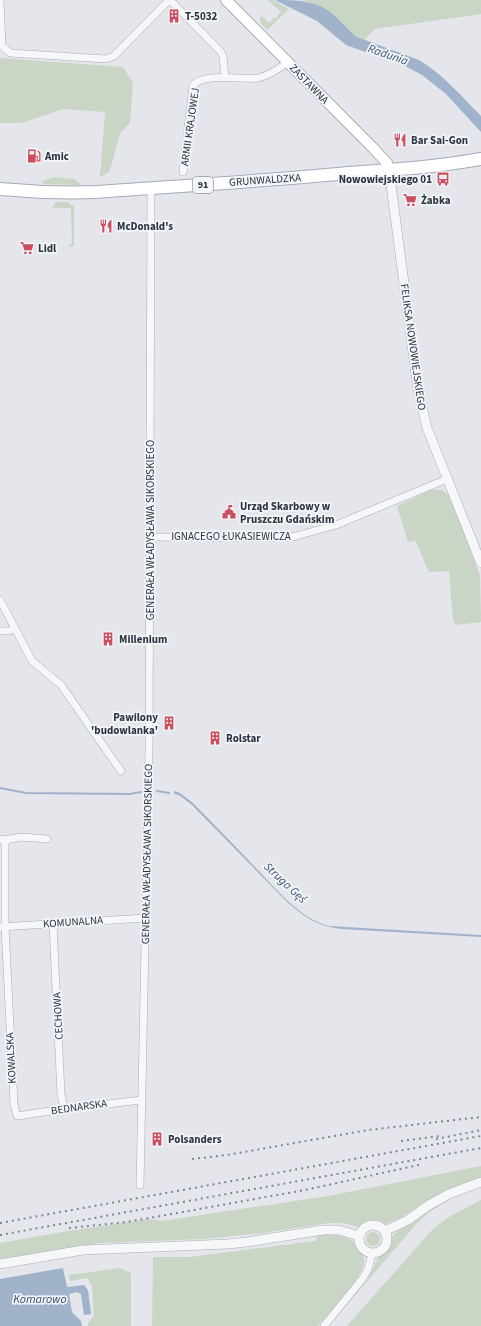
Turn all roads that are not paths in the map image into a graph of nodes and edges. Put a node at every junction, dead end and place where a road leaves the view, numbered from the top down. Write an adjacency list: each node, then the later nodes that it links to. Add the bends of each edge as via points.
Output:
1 (0, 0): 2 (street, via 2,46 10,53 106,60 110,59)
2 (169, 0): 5 (street, via 220,51)
3 (226, 0): 4 (main road, ZASTAWNA)
4 (288, 62): 5 (street, ARMII KRAJOWEJ, via 264,76); 7 (main road, ZASTAWNA, via 381,156)
5 (225, 78): 8 (street, ARMII KRAJOWEJ, via 204,79 193,86)
6 (481, 159): 7 (main road, GRUNWALDZKA / 91)
7 (389, 170): 9 (main road, GRUNWALDZKA / 91); 11 (street, FELIKSA NOWOWIEJSKIEGO, via 418,389 427,428)
8 (183, 172)
9 (151, 188): 10 (main road, GRUNWALDZKA / 91, via 79,193); 12 (street, GENERAŁA WŁADYSŁAWA SIKORSKIEGO)
10 (0, 189)
11 (447, 479): 12 (street, IGNACEGO ŁUKASIEWICZA, via 336,525 287,538); 13 (street, FELIKSA NOWOWIEJSKIEGO)
12 (149, 536): 20 (street, GENERAŁA WŁADYSŁAWA SIKORSKIEGO)
13 (481, 563)
14 (0, 600): 15 (street)
15 (14, 628): 16 (street); 17 (street, via 32,662 61,684)
16 (0, 631)
17 (121, 771)
18 (47, 839): 19 (street, via 21,837)
19 (2, 840): 22 (street, KOWALSKA)
20 (146, 918): 21 (street, KOMUNALNA); 23 (street, GENERAŁA WŁADYSŁAWA SIKORSKIEGO)
21 (53, 924): 22 (street, KOMUNALNA); 24 (street, CECHOWA)
22 (3, 927): 25 (street, KOWALSKA, via 14,1104)
23 (142, 1100): 24 (street, BEDNARSKA); 27 (street, GENERAŁA WŁADYSŁAWA SIKORSKIEGO)
24 (64, 1109): 25 (street, BEDNARSKA)
25 (17, 1116)
26 (481, 1182): 28 (street, via 441,1198 408,1220)
27 (140, 1185)
28 (385, 1231): 29 (street, via 379,1226 370,1225 363,1228); 30 (street, via 386,1244 380,1251)
29 (359, 1236): 30 (street, via 361,1247); 31 (street, via 339,1230 323,1230 247,1242 200,1246 82,1250)
30 (372, 1254): 32 (street, via 363,1278)
31 (0, 1264)
32 (324, 1326)

